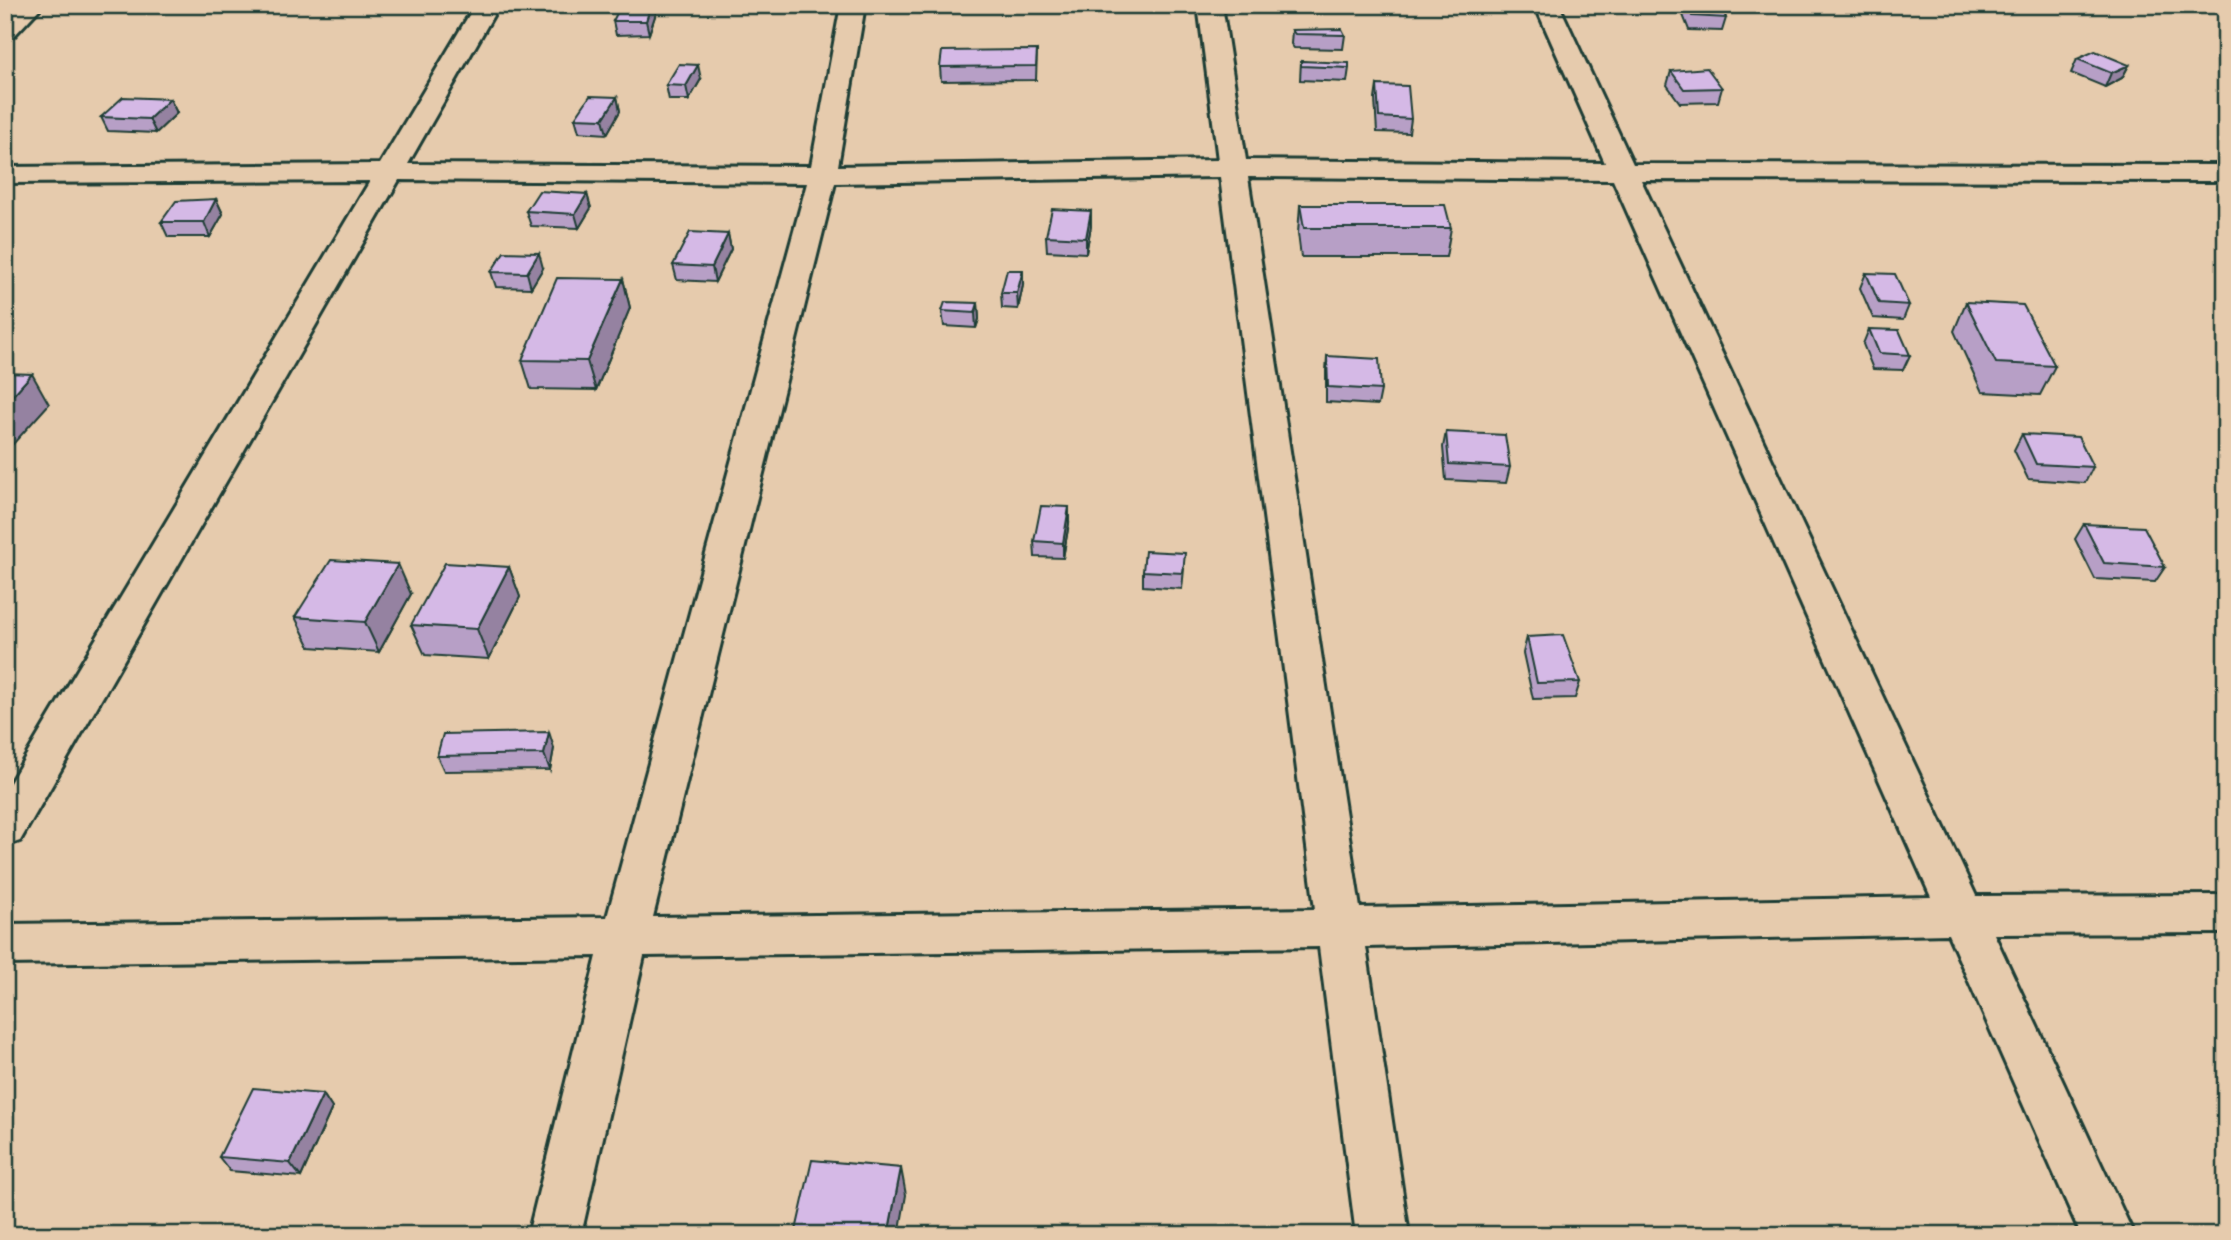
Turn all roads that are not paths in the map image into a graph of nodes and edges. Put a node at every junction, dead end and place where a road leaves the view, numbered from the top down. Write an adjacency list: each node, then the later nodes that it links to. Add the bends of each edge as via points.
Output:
1 (31, 5): 6 (street)
2 (487, 5): 8 (street)
3 (853, 5): 12 (street)
4 (1210, 5): 7 (street)
5 (1547, 5): 9 (street)
6 (5, 31)
7 (1234, 168): 9 (street); 12 (street); 16 (street)
8 (390, 172): 11 (street); 12 (street); 13 (street)
9 (1623, 172): 10 (street); 14 (street)
10 (2226, 173)
11 (5, 175)
12 (822, 175): 17 (street)
13 (5, 829)
14 (1962, 915): 15 (street); 16 (street); 21 (street)
15 (2226, 915)
16 (1339, 928): 17 (street); 20 (street)
17 (625, 937): 18 (street); 19 (street)
18 (5, 944)
19 (554, 1235)
20 (1382, 1235)
21 (2108, 1235)

